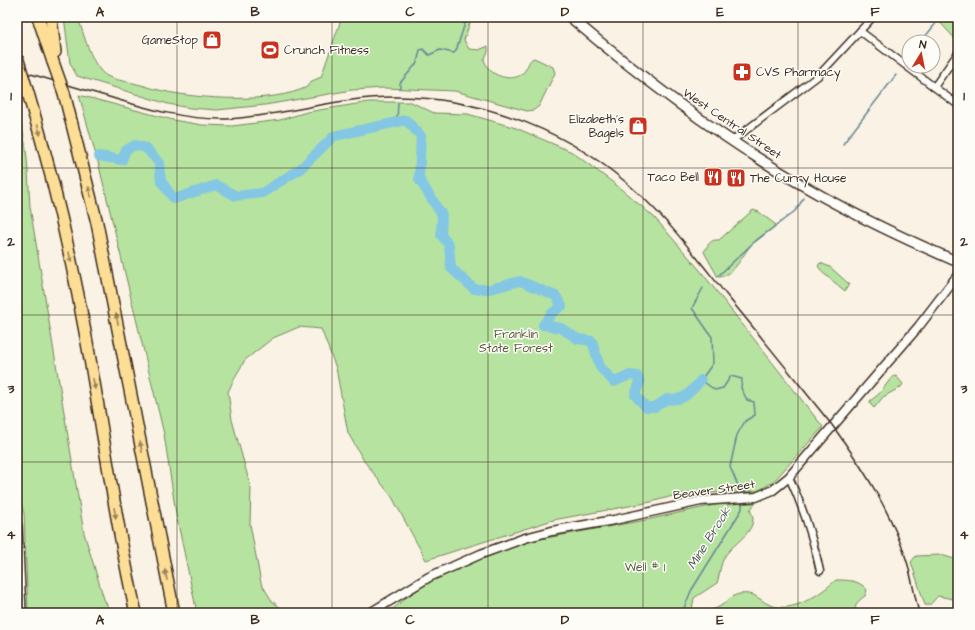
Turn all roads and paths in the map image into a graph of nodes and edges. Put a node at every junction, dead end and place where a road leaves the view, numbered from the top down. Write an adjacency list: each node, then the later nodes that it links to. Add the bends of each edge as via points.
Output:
1 (38, 17): 8 (highway)
2 (51, 17): 8 (highway)
3 (570, 17): 13 (main road, West Central Street, via 627,66)
4 (873, 17): 5 (street)
5 (860, 31): 11 (street); 13 (street, via 812,81)
6 (958, 53): 11 (street)
7 (17, 57): 10 (highway, bridge)
8 (55, 61): 22 (highway, one-way to 8, bridge, via 99,231)
9 (17, 62): 10 (highway, bridge)
10 (24, 79): 21 (highway, one-way to 21, bridge, via 57,194 75,278 116,516)
11 (934, 88): 12 (street)
12 (958, 105)
13 (733, 140): 14 (main road, West Central Street, via 827,199)
14 (958, 262)
15 (958, 275): 16 (street, Beaver Street, via 919,326)
16 (789, 477): 19 (street, via 802,504); 23 (street, Beaver Street, via 766,494 701,501 524,538 429,577)
17 (17, 526): 18 (main road)
18 (17, 530): 20 (main road)
19 (820, 571)
20 (21, 613)
21 (136, 613)
22 (174, 613)
23 (370, 613)

